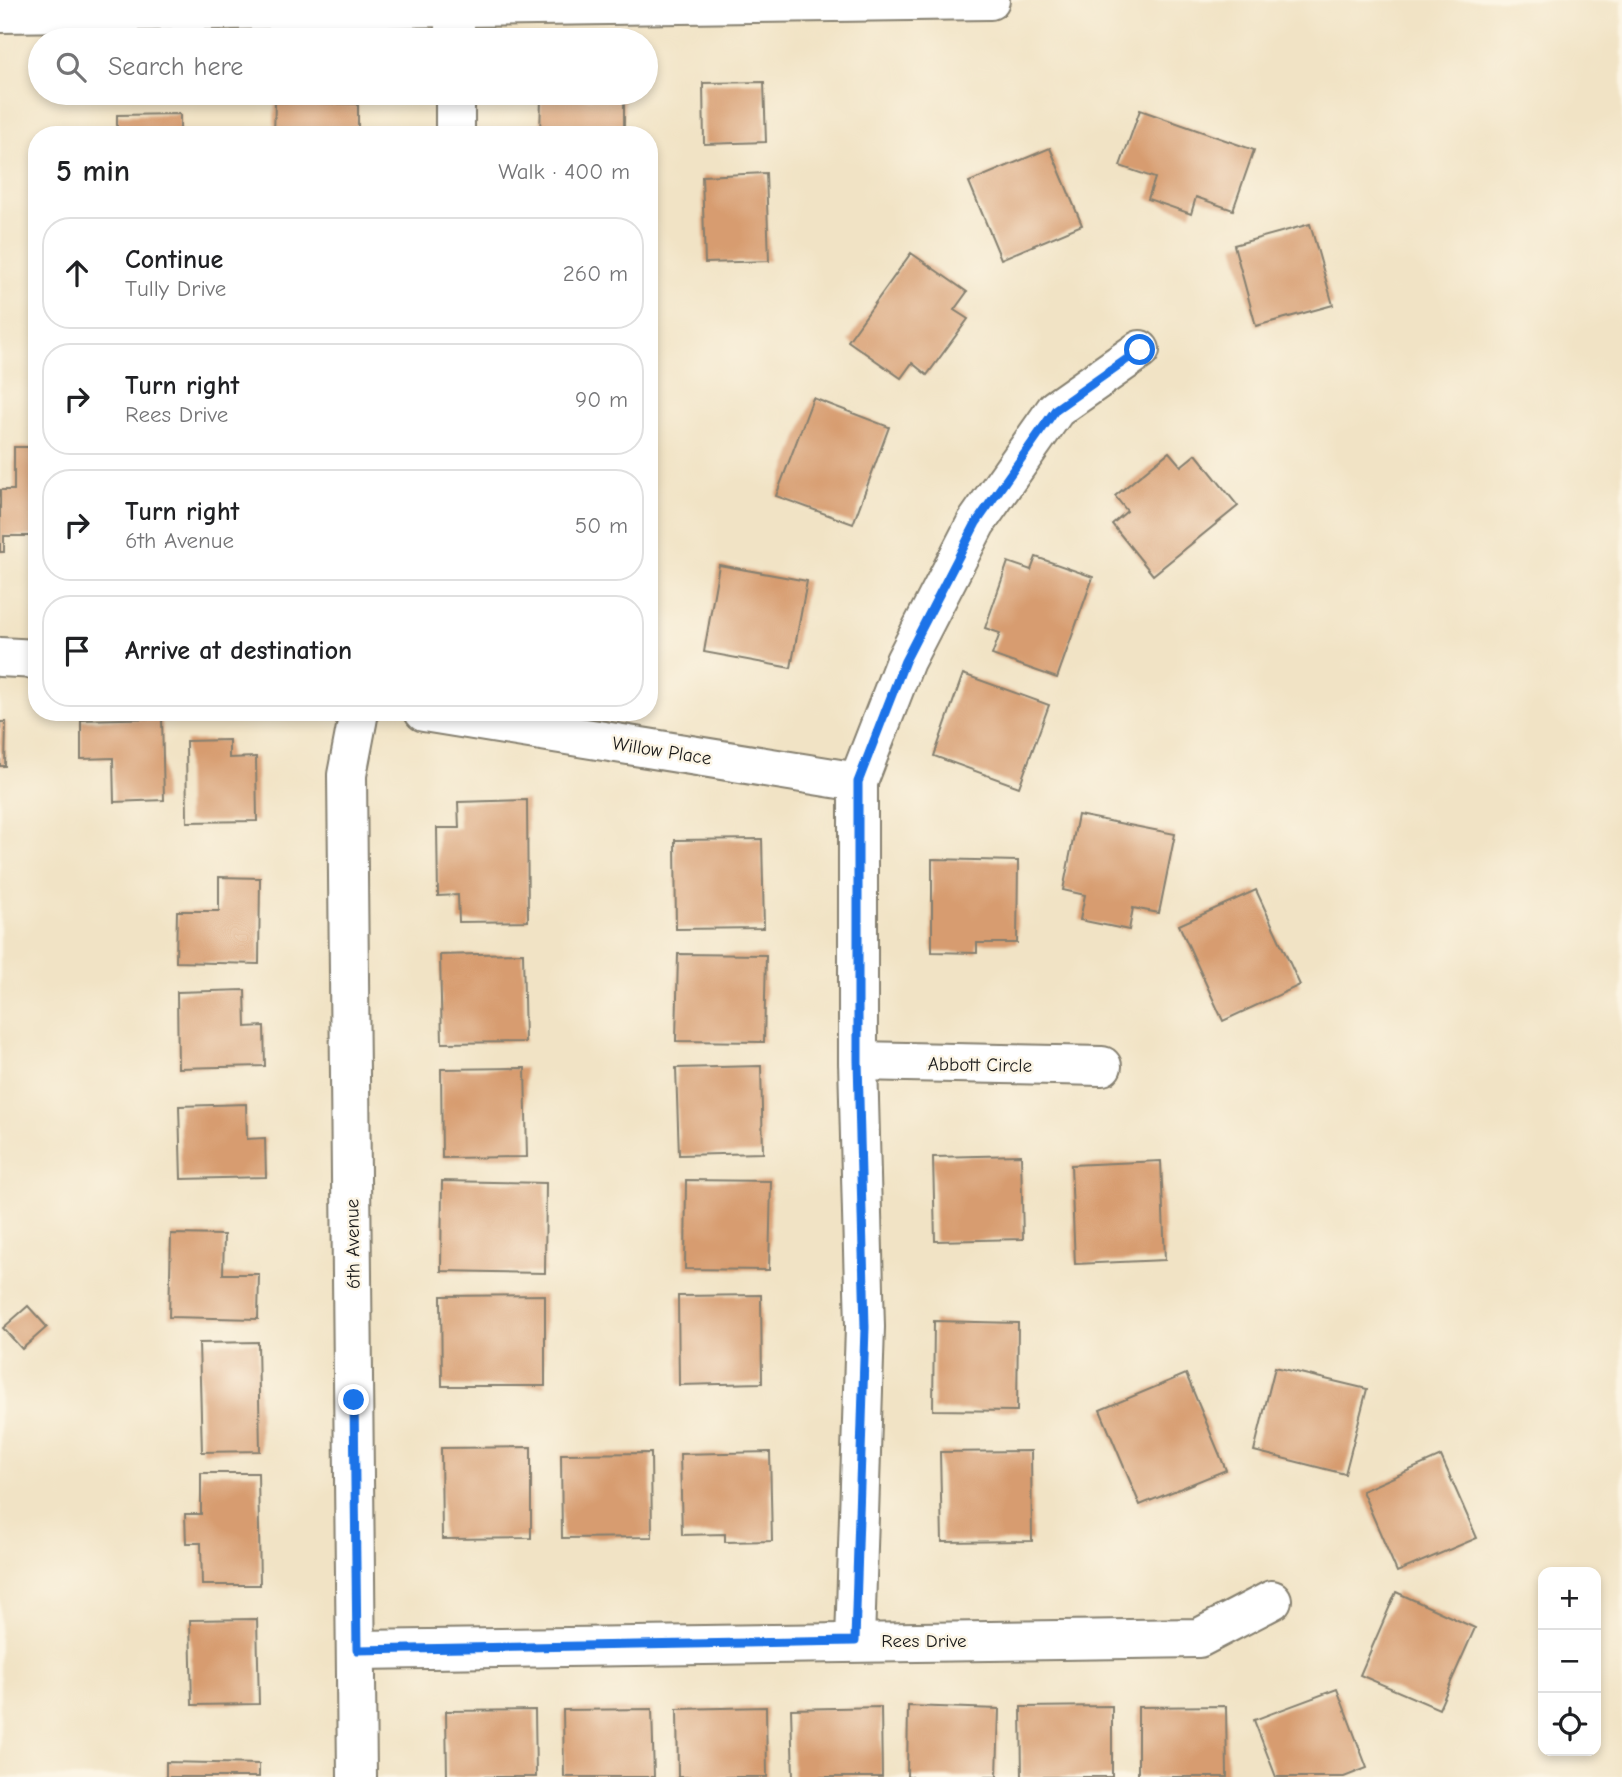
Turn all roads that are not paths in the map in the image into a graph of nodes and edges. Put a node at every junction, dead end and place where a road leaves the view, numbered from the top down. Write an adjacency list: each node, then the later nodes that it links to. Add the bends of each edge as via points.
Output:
1 (990, 0): 3 (street)
2 (0, 13): 3 (street)
3 (455, 24)
4 (455, 105): 5 (street)
5 (455, 126)
6 (1140, 350): 11 (street, via 1056,409 976,523 905,661)
7 (0, 657): 8 (street)
8 (28, 659)
9 (357, 721): 16 (street, 6th Avenue, via 347,775)
10 (480, 721): 11 (street, Willow Place)
11 (858, 782): 12 (street)
12 (858, 1061): 13 (street, Abbott Circle); 15 (street, via 865,1327)
13 (1102, 1066)
14 (1272, 1600): 15 (street, Rees Drive, via 1199,1638)
15 (855, 1641): 16 (street, Rees Drive)
16 (357, 1650): 17 (street, 6th Avenue)
17 (357, 1777)

